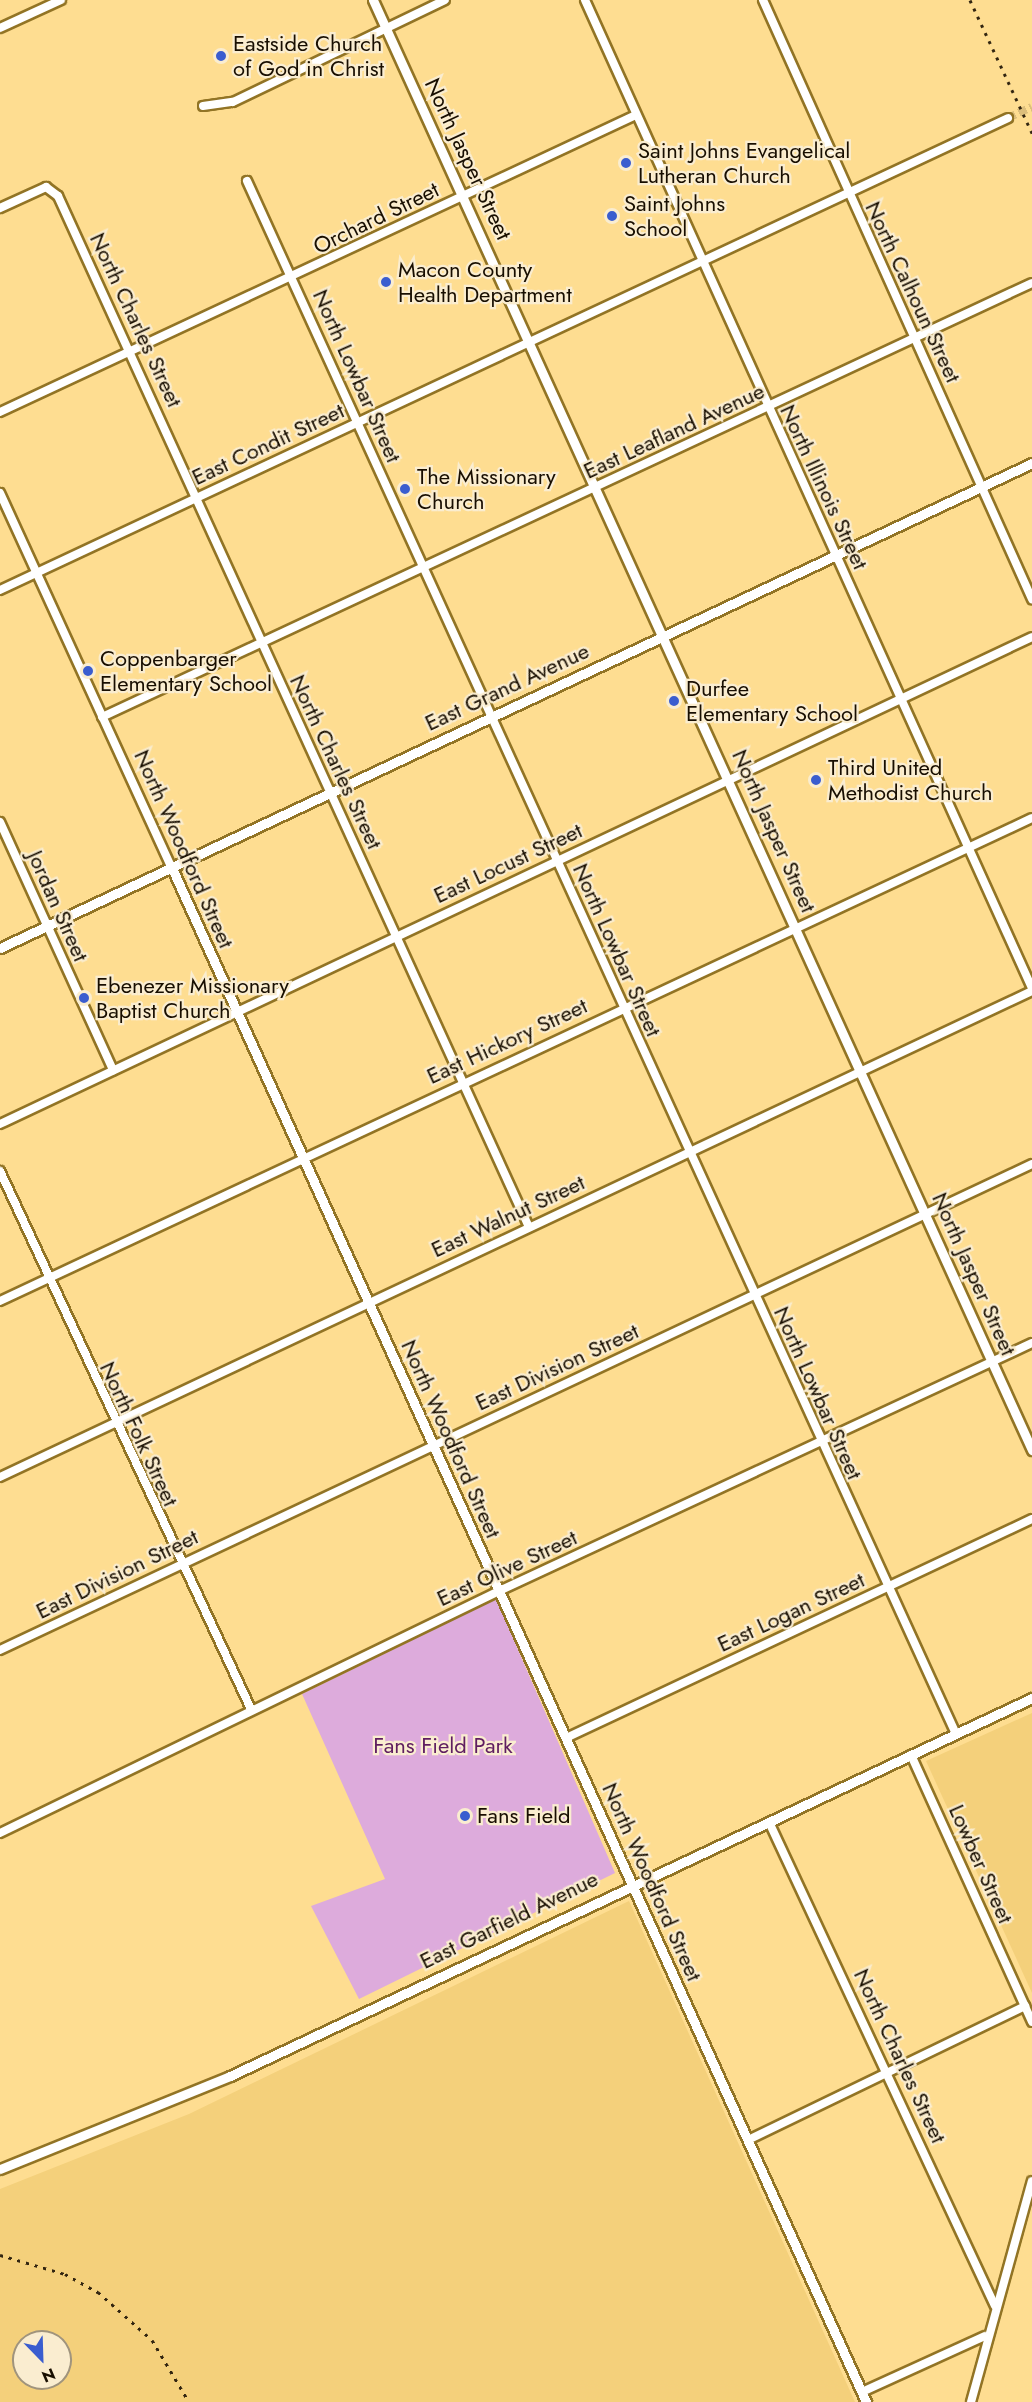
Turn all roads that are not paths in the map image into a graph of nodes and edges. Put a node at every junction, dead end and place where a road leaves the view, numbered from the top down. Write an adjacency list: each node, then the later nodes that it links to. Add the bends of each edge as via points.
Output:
1 (61, 0): 6 (street)
2 (373, 0): 7 (street, North Jasper Street)
3 (446, 0): 7 (street)
4 (585, 0): 9 (street, North Illinois Street)
5 (763, 0): 12 (street, North Calhoun Street)
6 (0, 28)
7 (385, 29): 8 (street, via 233,102); 13 (street, North Jasper Street)
8 (203, 106)
9 (636, 115): 13 (street, Orchard Street); 15 (street, North Illinois Street)
10 (1008, 118): 12 (street, East Condit Street)
11 (247, 181): 16 (street, North Lowbar Street)
12 (848, 193): 15 (street, East Condit Street); 18 (street, North Calhoun Street)
13 (464, 195): 16 (street, Orchard Street); 19 (street, North Jasper Street)
14 (0, 208): 20 (street, North Charles Street, via 46,187 58,196)
15 (702, 260): 19 (street, East Condit Street); 21 (street, North Illinois Street)
16 (292, 278): 20 (street, Orchard Street); 23 (street, North Lowbar Street)
17 (1032, 283): 18 (street, East Leafland Avenue)
18 (916, 339): 21 (street, East Leafland Avenue); 25 (street, North Calhoun Street)
19 (530, 340): 23 (street, East Condit Street); 26 (street, North Jasper Street)
20 (130, 350): 22 (street, Orchard Street); 28 (street, North Charles Street)
21 (768, 407): 26 (street, East Leafland Avenue); 29 (street, North Illinois Street)
22 (0, 412)
23 (358, 421): 28 (street, East Condit Street); 30 (street, North Lowbar Street)
24 (1032, 463): 25 (street, East Grand Avenue)
25 (983, 486): 29 (street, East Grand Avenue); 33 (street, North Calhoun Street)
26 (596, 488): 30 (street, East Leafland Avenue); 34 (street, North Jasper Street)
27 (0, 494): 31 (street, North Woodford Street)
28 (197, 498): 31 (street, East Condit Street); 36 (street, North Charles Street)
29 (835, 554): 34 (street, East Grand Avenue); 37 (street, North Illinois Street)
30 (425, 569): 36 (street, East Leafland Avenue); 38 (street, North Lowbar Street)
31 (36, 573): 32 (street, East Condit Street); 39 (street, North Woodford Street)
32 (0, 590)
33 (1032, 599)
34 (664, 636): 38 (street, East Grand Avenue); 40 (street, North Jasper Street)
35 (1032, 637): 37 (street, East Locust Street)
36 (262, 642): 39 (street, East Leafland Avenue); 41 (street, North Charles Street)
37 (902, 699): 40 (street, East Locust Street); 44 (street, North Illinois Street)
38 (492, 715): 41 (street, East Grand Avenue); 45 (street, North Lowbar Street)
39 (102, 717): 46 (street, North Woodford Street)
40 (730, 780): 45 (street, East Locust Street); 48 (street, North Jasper Street)
41 (329, 791): 46 (street, East Grand Avenue); 49 (street, North Charles Street)
42 (1032, 818): 44 (street, East Hickory Street)
43 (0, 822): 47 (street, Jordan Street)
44 (968, 847): 48 (street, East Hickory Street); 51 (street, North Illinois Street)
45 (556, 860): 49 (street, East Locust Street); 52 (street, North Lowbar Street)
46 (171, 866): 47 (street, East Grand Avenue); 53 (street, North Woodford Street)
47 (46, 926): 50 (street, East Grand Avenue); 54 (street, Jordan Street)
48 (795, 929): 52 (street, East Hickory Street); 55 (street, North Jasper Street)
49 (396, 936): 53 (street, East Locust Street); 56 (street, North Charles Street)
50 (0, 948)
51 (1032, 990): 55 (street, East Walnut Street)
52 (622, 1007): 56 (street, East Hickory Street); 58 (street, North Lowbar Street)
53 (236, 1013): 54 (street, East Locust Street); 59 (street, North Woodford Street)
54 (113, 1070): 57 (street, East Locust Street)
55 (860, 1071): 58 (street, East Walnut Street); 62 (street, North Jasper Street)
56 (463, 1083): 59 (street, East Hickory Street); 63 (street, North Charles Street)
57 (0, 1124)
58 (690, 1150): 63 (street, East Walnut Street); 65 (street, North Lowbar Street)
59 (301, 1156): 64 (street, East Hickory Street); 67 (street, North Woodford Street)
60 (1032, 1164): 62 (street, East Division Street)
61 (0, 1171): 64 (street, North Folk Street)
62 (926, 1214): 65 (street, East Division Street); 69 (street, North Jasper Street)
63 (530, 1227): 67 (street, East Walnut Street)
64 (50, 1277): 66 (street, East Hickory Street); 70 (street, North Folk Street)
65 (754, 1295): 71 (street, North Lowbar Street); 72 (street, East Division Street)
66 (0, 1301)
67 (367, 1301): 70 (street, East Walnut Street); 72 (street, North Woodford Street)
68 (1032, 1343): 69 (street, East Olive Street)
69 (992, 1362): 71 (street, East Olive Street); 73 (street, North Jasper Street)
70 (112, 1422): 74 (street, East Walnut Street); 76 (street, North Folk Street)
71 (820, 1441): 77 (street, North Lowbar Street); 78 (street, East Olive Street)
72 (433, 1445): 76 (street, East Division Street); 78 (street, North Woodford Street)
73 (1032, 1450)
74 (0, 1477)
75 (1032, 1519): 77 (street, East Logan Street)
76 (180, 1564): 79 (street, East Division Street); 81 (street, North Folk Street)
77 (886, 1587): 82 (street, North Lowbar Street); 83 (street, East Logan Street)
78 (499, 1591): 81 (street, East Olive Street); 83 (street, North Woodford Street)
79 (0, 1650)
80 (1032, 1698): 82 (street, East Garfield Avenue)
81 (251, 1709): 86 (street, East Olive Street)
82 (956, 1734): 84 (street, East Garfield Avenue)
83 (566, 1738): 87 (street, North Woodford Street)
84 (911, 1755): 85 (street, East Garfield Avenue); 88 (street, Lowber Street)
85 (769, 1822): 87 (street, East Garfield Avenue); 90 (street, North Charles Street)
86 (0, 1833)
87 (630, 1884): 91 (street, North Woodford Street); 92 (street, East Garfield Avenue, via 230,2076)
88 (1025, 2006): 89 (street, Lowber Street); 90 (street)
89 (1032, 2022)
90 (889, 2073): 91 (street); 94 (street, North Charles Street)
91 (748, 2140): 96 (street, North Woodford Street)
92 (0, 2169)
93 (1032, 2181): 94 (street)
94 (995, 2306): 95 (street)
95 (985, 2336): 96 (street); 98 (street)
96 (862, 2392): 97 (street, North Woodford Street)
97 (866, 2402)
98 (971, 2402)

